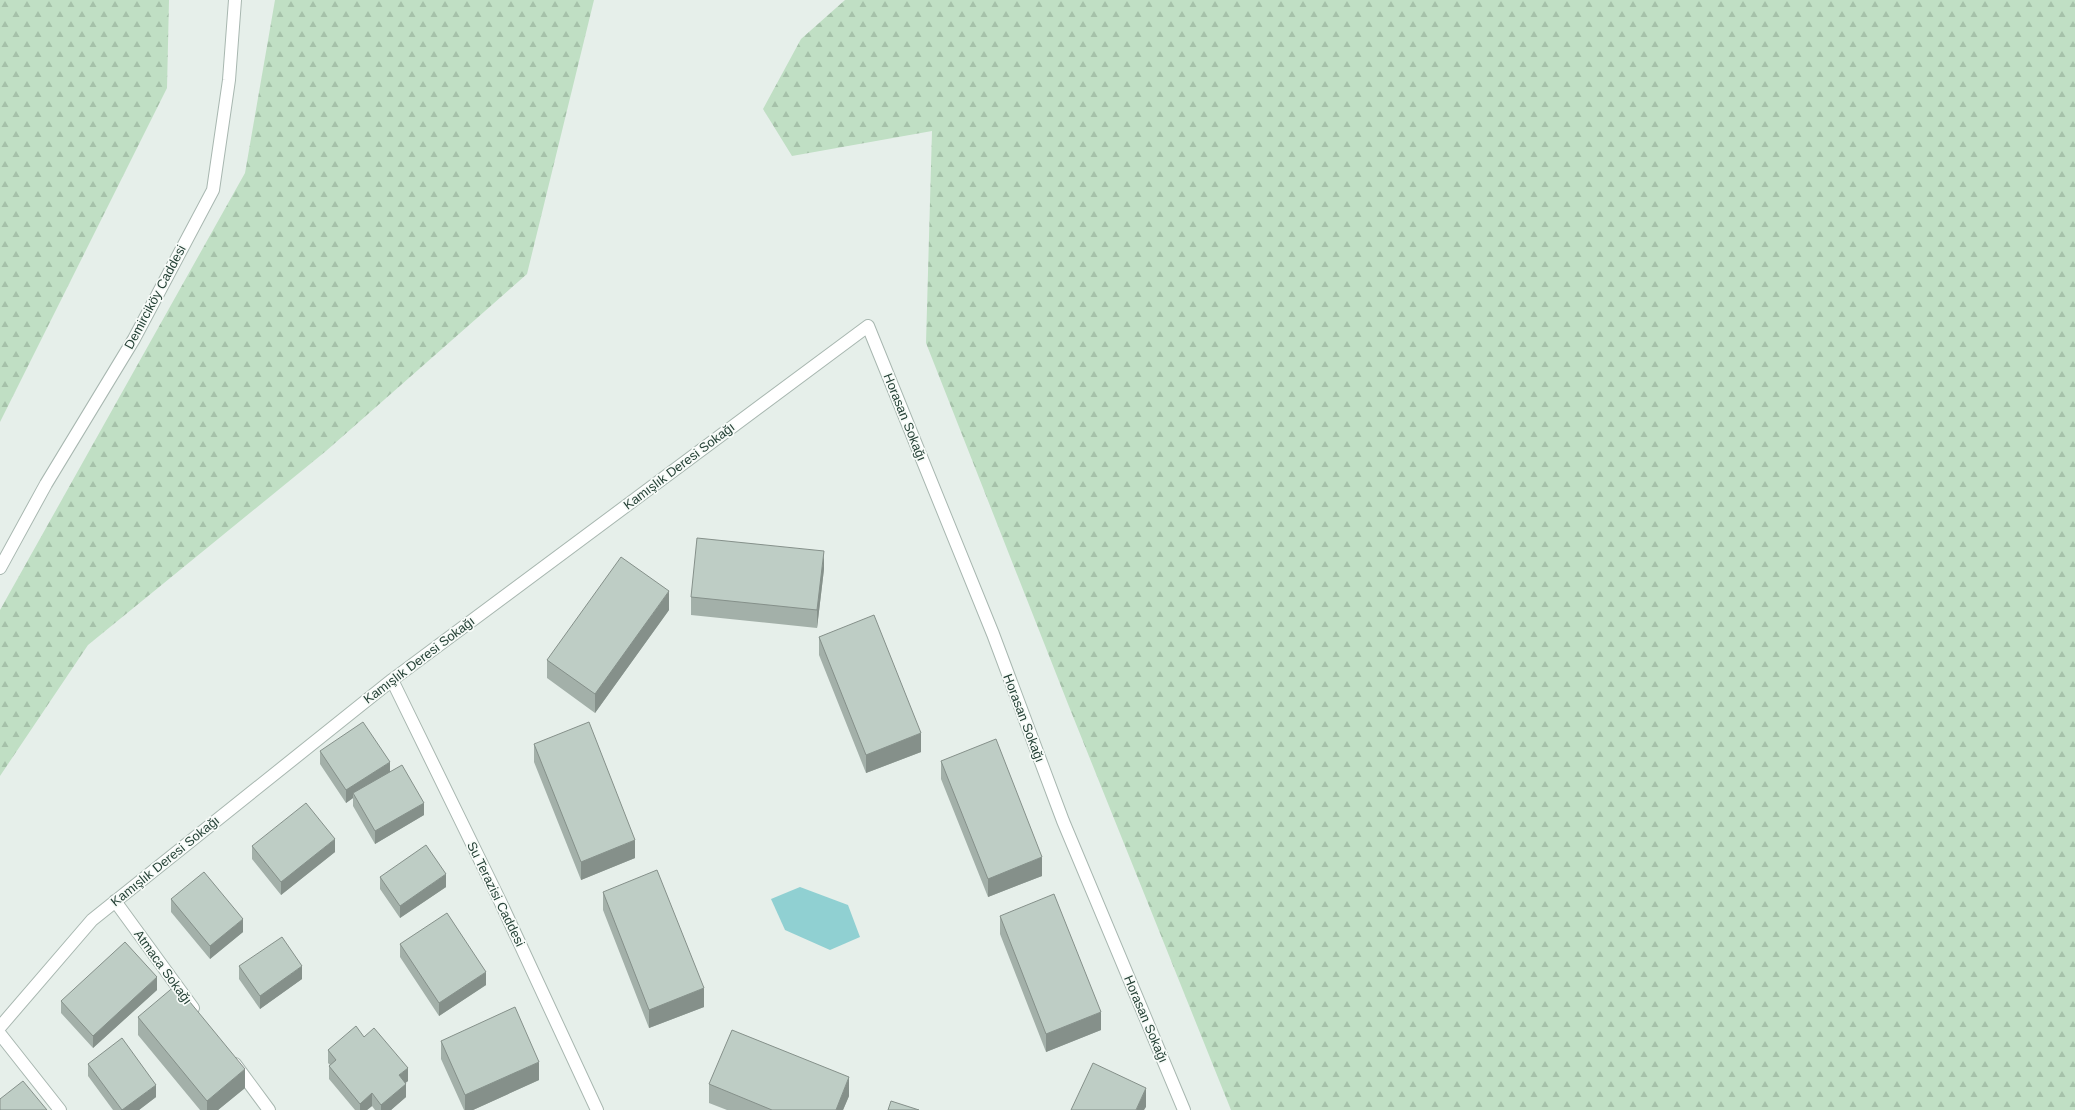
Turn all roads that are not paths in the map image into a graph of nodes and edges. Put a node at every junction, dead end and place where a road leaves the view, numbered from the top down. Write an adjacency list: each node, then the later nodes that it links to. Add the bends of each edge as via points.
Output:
1 (235, 0): 3 (street, Demirciköy Caddesi, via 229,80 213,190 134,339 46,484)
2 (868, 326): 4 (street, Kamışlık Deresi Sokağı); 13 (street, Horasan Sokağı, via 993,634 1066,828)
3 (0, 568)
4 (392, 680): 5 (street, Kamışlık Deresi Sokağı); 12 (street, Su Terazisi Caddesi)
5 (115, 901): 6 (street, Atmaca Sokağı); 7 (street, Kamışlık Deresi Sokağı, via 92,920)
6 (199, 1015)
7 (0, 1027)
8 (0, 1034): 10 (street)
9 (227, 1053): 11 (street)
10 (60, 1110)
11 (269, 1110)
12 (597, 1110)
13 (1184, 1110)

